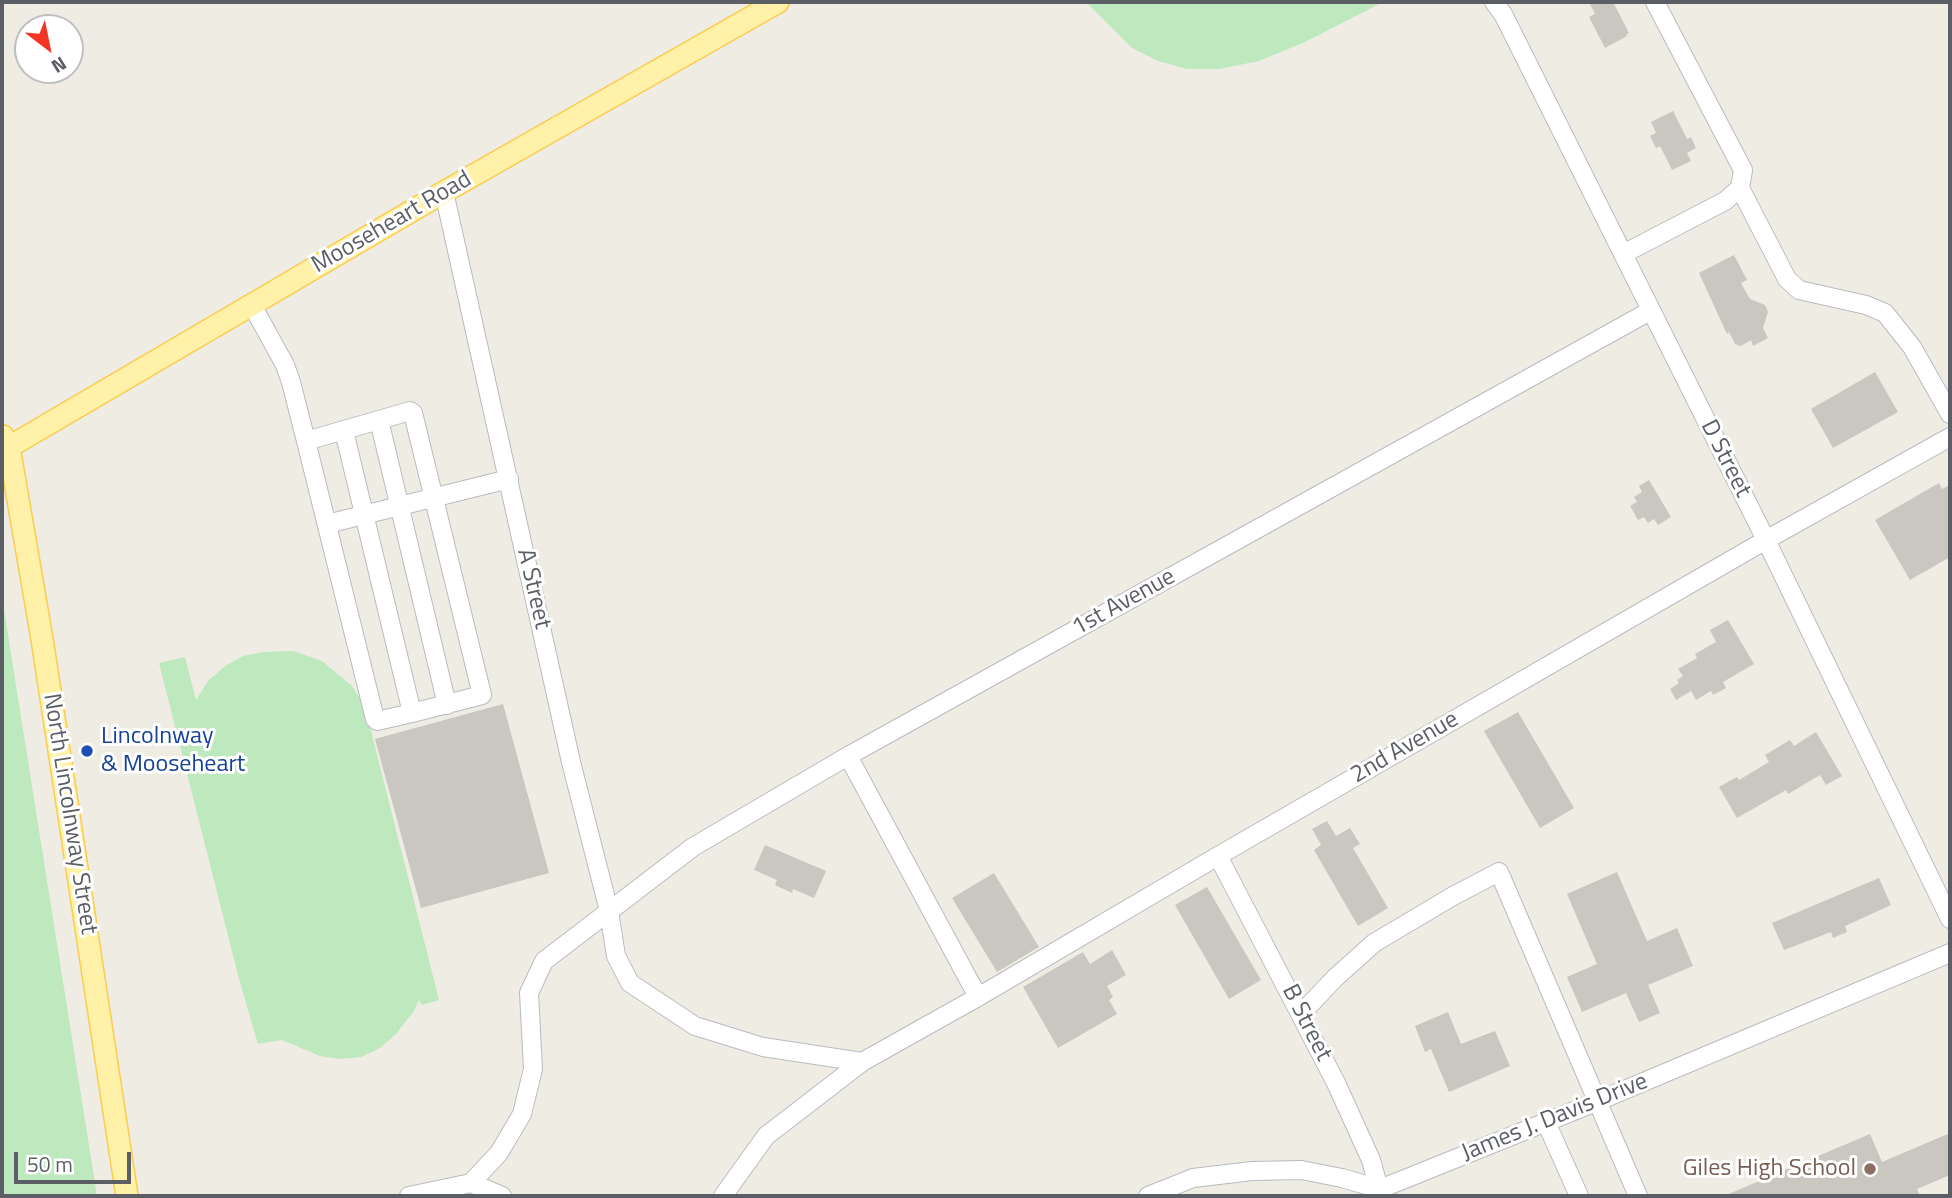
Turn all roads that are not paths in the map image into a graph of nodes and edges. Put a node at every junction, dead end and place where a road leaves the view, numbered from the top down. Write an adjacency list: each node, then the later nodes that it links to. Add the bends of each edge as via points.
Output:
1 (778, 2): 5 (main road, Mooseheart Road)
2 (1494, 2): 6 (street, D Street)
3 (1655, 2): 4 (street, via 1743,170)
4 (1740, 188): 6 (street, via 1725,201); 9 (street, via 1787,279 1799,290 1885,313 1912,347)
5 (444, 192): 7 (main road, Mooseheart Road); 15 (street, A Street)
6 (1623, 254): 8 (street, D Street)
7 (251, 305): 13 (main road, Mooseheart Road); 14 (street, via 285,365)
8 (1650, 311): 20 (street, D Street); 23 (street, 1st Avenue)
9 (1950, 414)
10 (380, 420): 11 (street); 16 (street, via 413,413); 17 (street)
11 (344, 431): 14 (street); 18 (street)
12 (1950, 438): 20 (street, 2nd Avenue)
13 (5, 441): 35 (main road, North Lincolnway Street, via 42,639)
14 (306, 441): 19 (street)
15 (509, 480): 16 (street); 25 (street, A Street)
16 (434, 498): 17 (street); 21 (street, via 482,695)
17 (400, 506): 18 (street); 21 (street)
18 (364, 515): 19 (street); 22 (street)
19 (327, 524): 22 (street, via 375,719)
20 (1766, 540): 24 (street, 2nd Avenue); 26 (street, D Street)
21 (447, 705): 22 (street)
22 (412, 713)
23 (848, 756): 25 (street, 1st Avenue, via 693,847); 28 (street)
24 (1218, 856): 28 (street, 2nd Avenue); 29 (street, B Street)
25 (609, 911): 30 (street, A Street, via 616,956 630,983 695,1026 762,1047); 33 (street, 1st Avenue, via 544,961 529,993 533,1069 522,1114 499,1153)
26 (1950, 919)
27 (1950, 953): 31 (street, James J. Davis Drive)
28 (978, 997): 30 (street, 2nd Avenue)
29 (1301, 1014): 31 (street, via 1374,943 1499,872); 34 (street, B Street, via 1371,1160)
30 (862, 1062): 38 (street, 2nd Avenue, via 766,1136)
31 (1596, 1102): 32 (street, James J. Davis Drive); 41 (street)
32 (1546, 1122): 34 (street, James J. Davis Drive); 40 (street)
33 (471, 1182): 36 (street); 37 (street)
34 (1380, 1193): 39 (street, via 1342,1178 1301,1170 1193,1178)
35 (127, 1196)
36 (409, 1196)
37 (502, 1196)
38 (723, 1196)
39 (1148, 1196)
40 (1579, 1196)
41 (1638, 1196)

